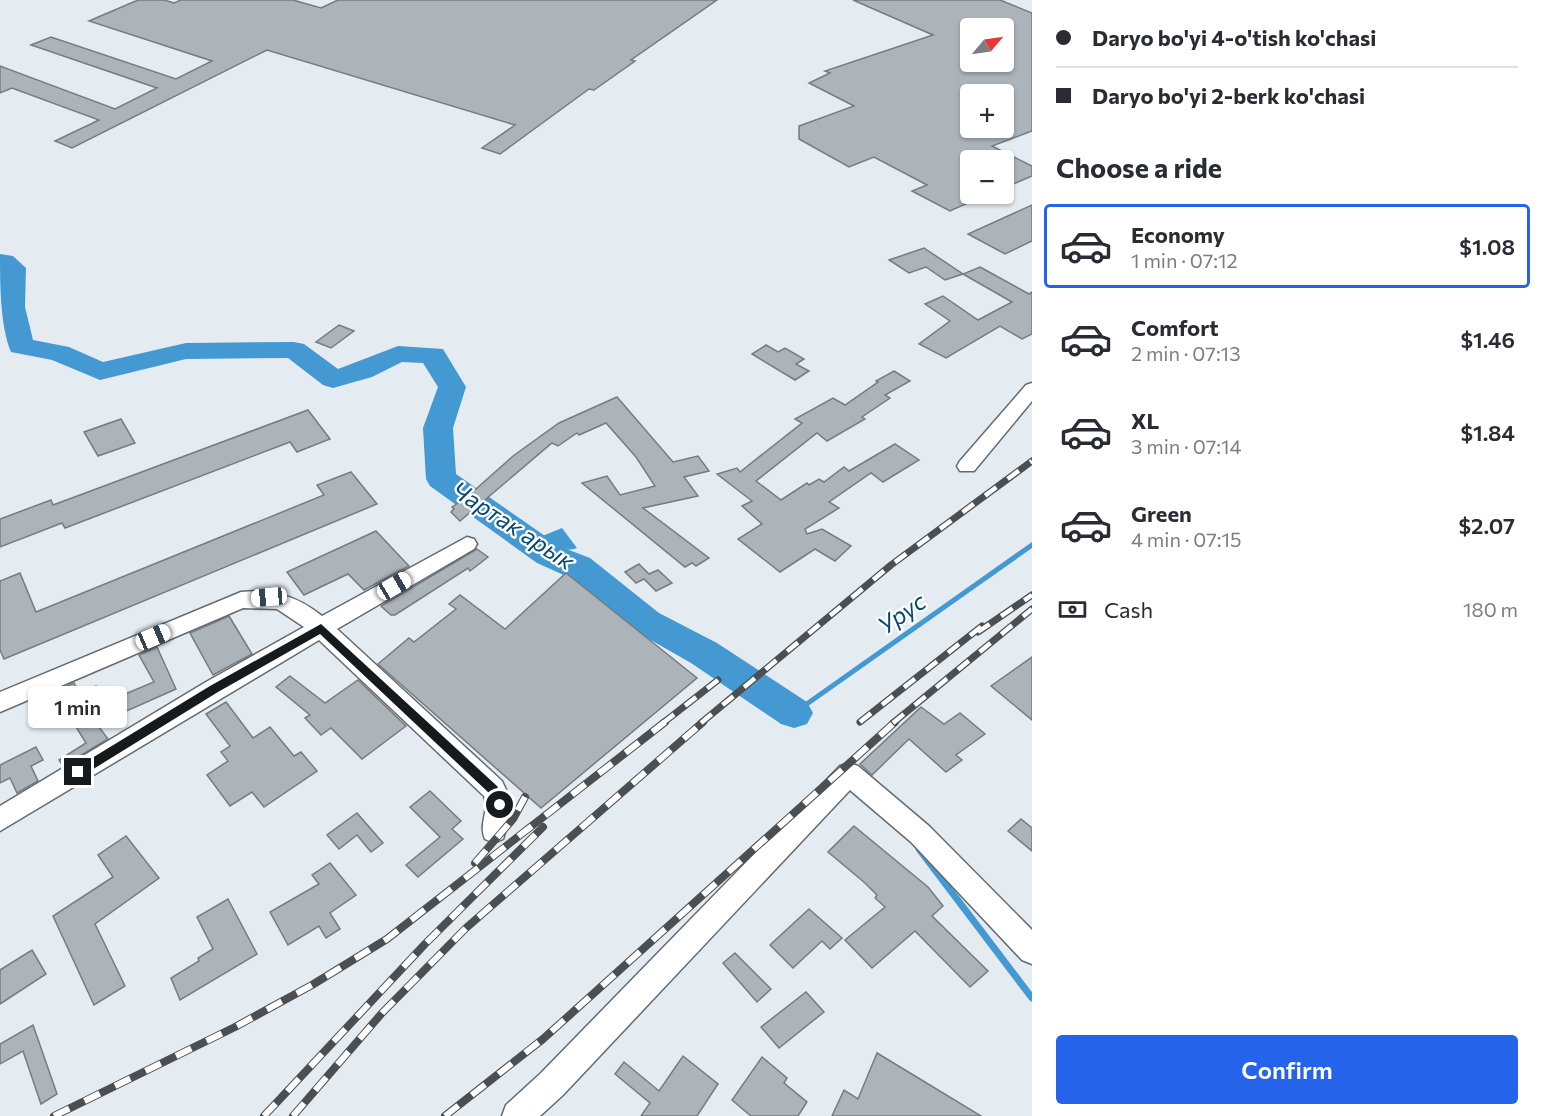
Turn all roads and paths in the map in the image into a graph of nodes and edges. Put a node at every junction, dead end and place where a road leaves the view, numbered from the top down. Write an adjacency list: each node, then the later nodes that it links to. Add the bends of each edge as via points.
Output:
1 (1032, 389): 2 (street)
2 (967, 466)
3 (467, 544): 4 (street)
4 (321, 628): 5 (street, via 297,609 269,597 241,600); 6 (street); 7 (street, via 493,789 500,805)
5 (0, 702)
6 (0, 820)
7 (494, 831)
8 (1032, 950): 9 (street, via 920,834 849,774)
9 (517, 1116)

